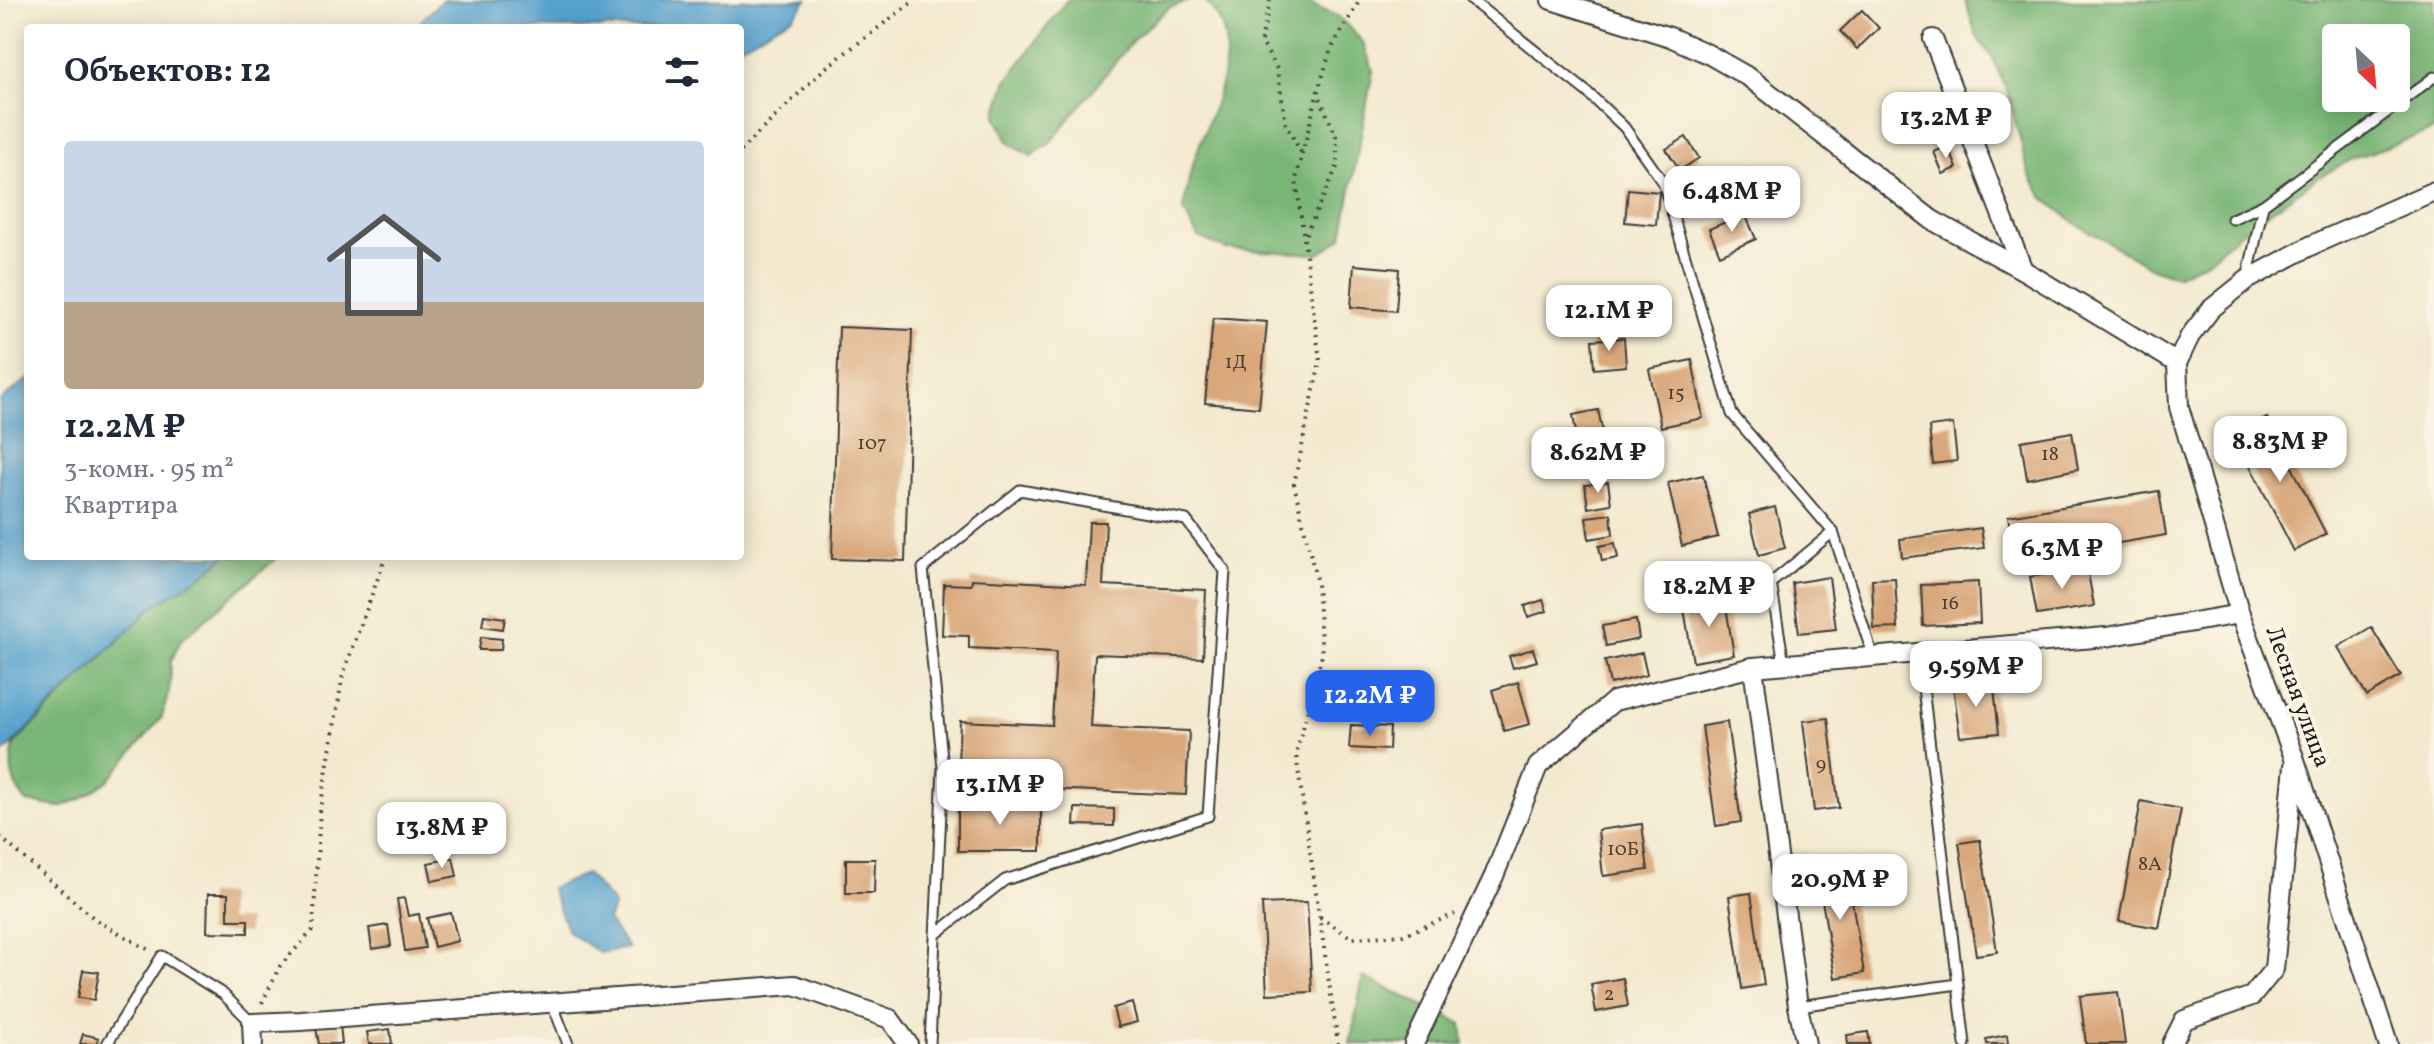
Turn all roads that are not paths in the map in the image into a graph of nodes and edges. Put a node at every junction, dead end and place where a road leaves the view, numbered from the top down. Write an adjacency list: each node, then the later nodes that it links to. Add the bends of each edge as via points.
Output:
1 (1471, 0): 11 (lane, via 1624,127 1663,182 1732,414)
2 (1551, 0): 8 (street, via 1670,37 1750,78 1932,220)
3 (1933, 39): 8 (street)
4 (2434, 77): 6 (lane)
5 (2434, 191): 9 (street)
6 (2263, 205): 7 (lane); 9 (lane)
7 (2232, 219)
8 (2023, 270): 10 (street)
9 (2247, 280): 10 (street, via 2211,309)
10 (2177, 363): 12 (street, Лесная улица, via 2179,407)
11 (1833, 532): 14 (lane); 15 (lane, via 1771,583)
12 (2240, 614): 13 (street, via 2106,637); 17 (street, Лесная улица)
13 (1919, 653): 14 (street); 19 (lane)
14 (1873, 656): 15 (street)
15 (1784, 664): 16 (street)
16 (1753, 667): 21 (street); 28 (street, via 1614,701 1538,766 1494,876)
17 (2295, 760): 31 (street, via 2274,969 2252,996 2184,1020); 32 (street, Лесная улица)
18 (935, 935): 18 (lane, via 943,768 923,568 1020,490 1186,520 1225,571 1208,816 1005,880); 27 (lane)
19 (1958, 984): 21 (lane); 30 (lane)
20 (552, 1003): 22 (street); 25 (lane); 26 (street, via 795,985 890,1019)
21 (1798, 1006): 29 (street)
22 (252, 1023): 23 (lane, via 223,994 162,956); 24 (street)
23 (107, 1044)
24 (253, 1044)
25 (568, 1044)
26 (908, 1044)
27 (930, 1044)
28 (1414, 1044)
29 (1806, 1044)
30 (1965, 1044)
31 (2172, 1044)
32 (2388, 1044)

